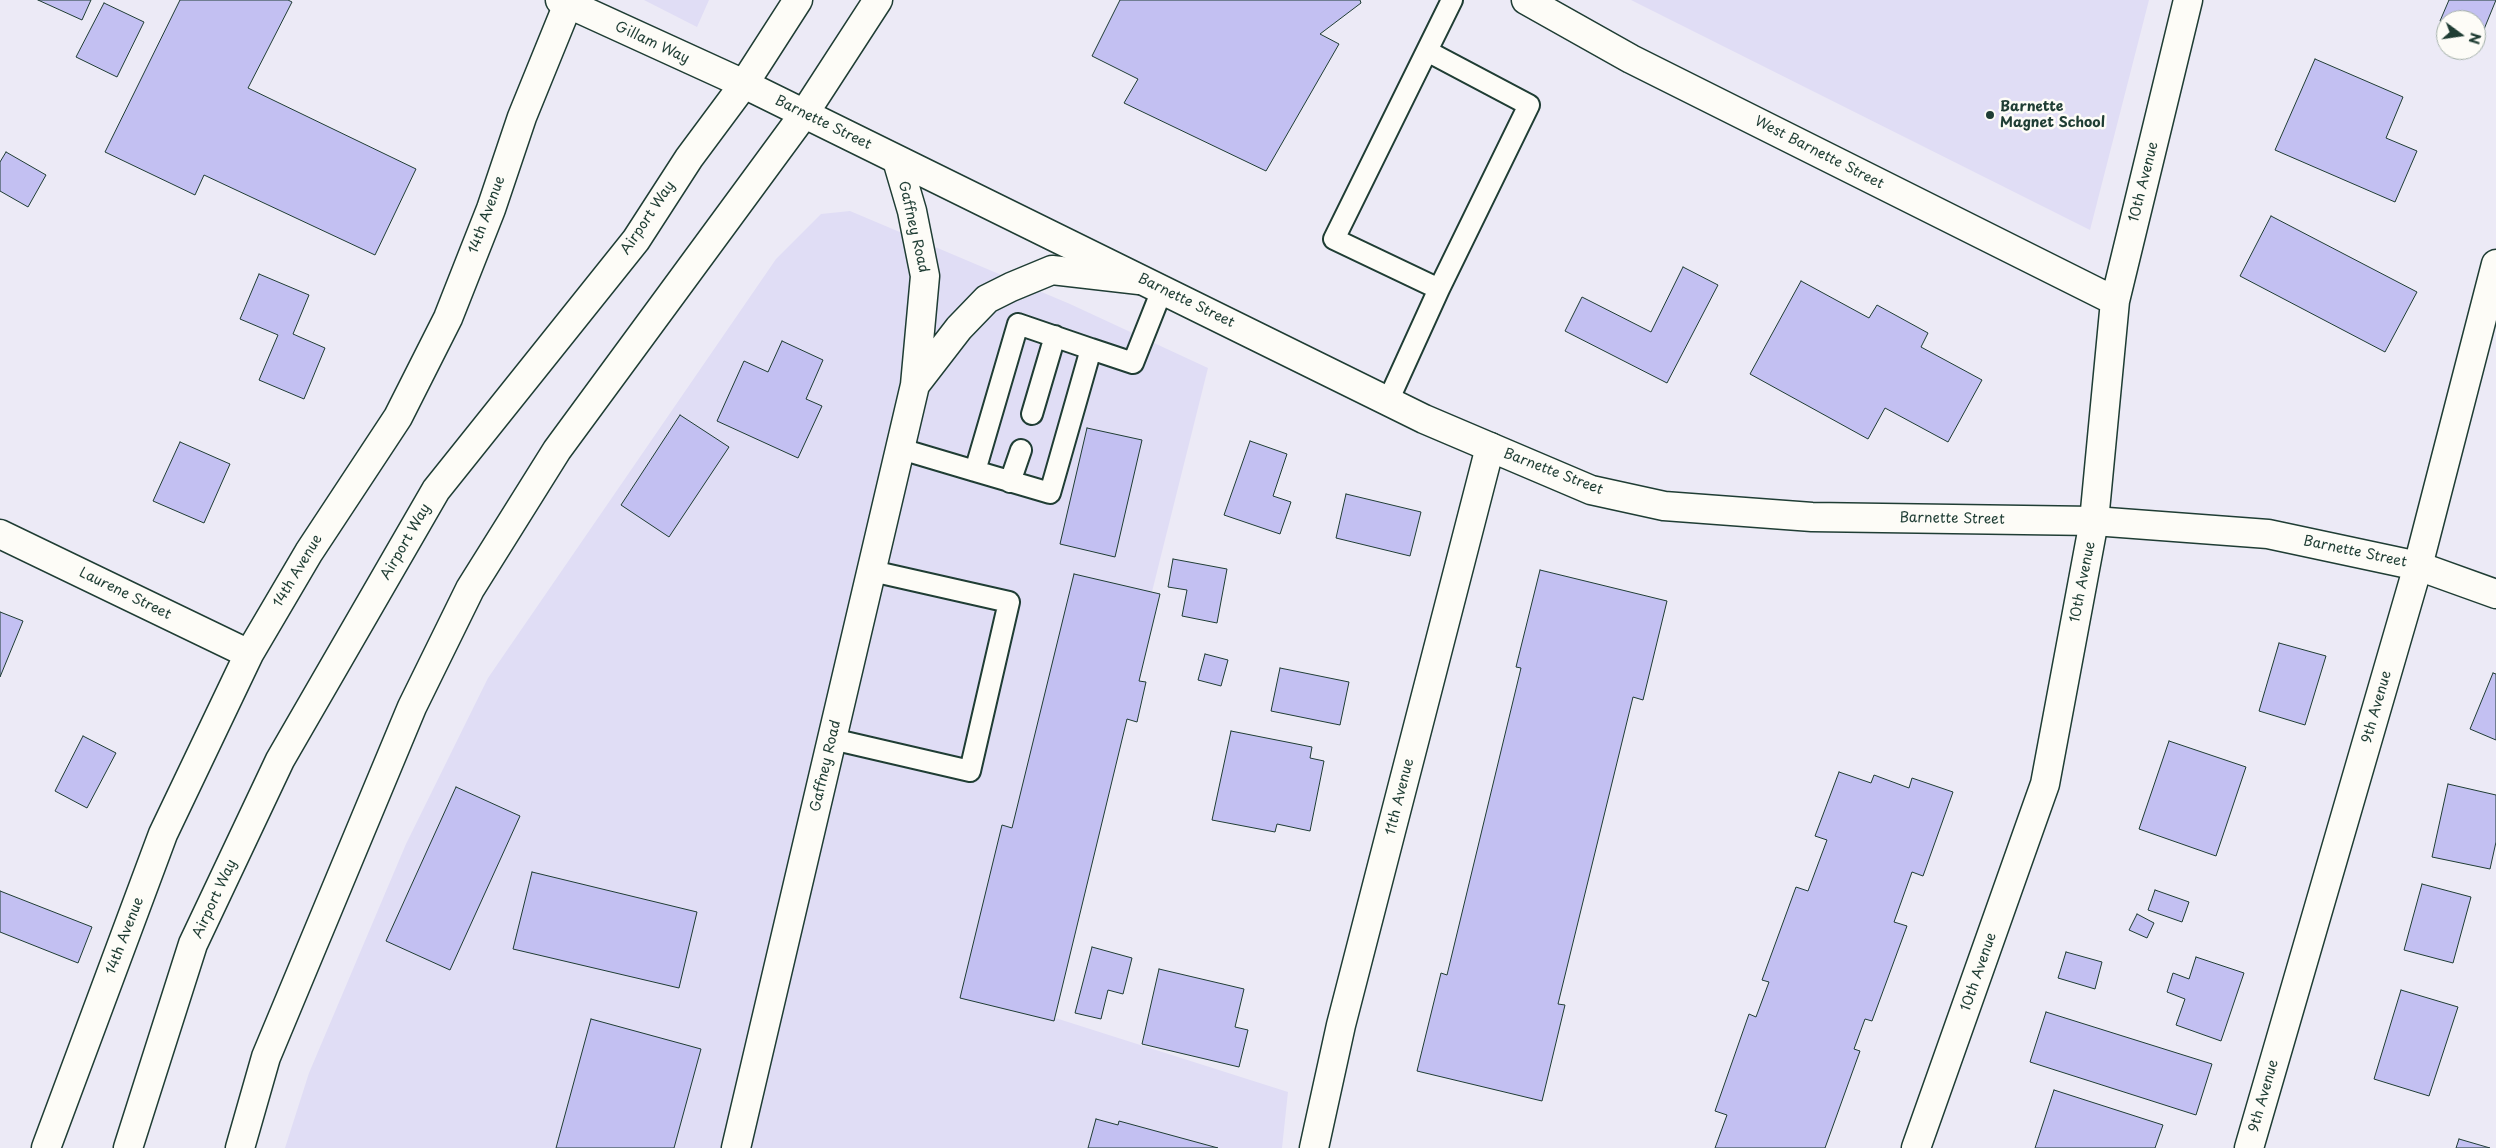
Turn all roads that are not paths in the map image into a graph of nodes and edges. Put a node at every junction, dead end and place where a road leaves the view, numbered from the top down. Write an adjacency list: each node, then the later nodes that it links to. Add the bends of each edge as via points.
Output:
1 (798, 0): 8 (street, Airport Way)
2 (878, 0): 9 (street)
3 (1452, 0): 7 (lane)
4 (1526, 0): 14 (street, West Barnette Street, via 1631,59)
5 (2188, 0): 14 (street, 10th Avenue)
6 (564, 2): 8 (street, Gillam Way); 30 (street, 14th Avenue, via 491,209 448,318 398,416 309,552)
7 (1427, 50): 13 (lane, via 1529,105); 13 (lane, via 1334,239)
8 (744, 84): 9 (street, Barnette Street); 33 (street, Airport Way, via 689,158 636,240 431,499 280,760 193,944)
9 (804, 114): 10 (street, Barnette Street); 34 (street, via 557,450 470,589 412,707 266,1057)
10 (898, 160): 12 (street, Barnette Street); 17 (street, Gaffney Road, via 925,276)
11 (2496, 264): 27 (street, 9th Avenue)
12 (1154, 286): 16 (lane, via 1133,363); 17 (street, Gaffney Road, via 1052,270 987,299 959,328); 18 (street, Barnette Street)
13 (1439, 289): 18 (lane)
14 (2115, 301): 25 (street, 10th Avenue)
15 (1055, 336): 16 (lane); 19 (lane); 23 (lane, via 1018,324)
16 (1092, 349): 24 (lane, via 1050,493)
17 (915, 385): 21 (street, Gaffney Road)
18 (1388, 400): 20 (street, Barnette Street)
19 (1032, 414)
20 (1490, 447): 25 (street, Barnette Street, via 1591,490 1664,506 1812,518); 36 (street, 11th Avenue, via 1341,1025)
21 (900, 450): 23 (lane); 28 (street, Gaffney Road)
22 (1021, 450): 24 (lane)
23 (975, 471): 24 (lane)
24 (1010, 482)
25 (2094, 521): 27 (street, Barnette Street, via 2268,534); 37 (street, 10th Avenue, via 2045,784)
26 (0, 534): 30 (street, Laurene Street)
27 (2418, 566): 29 (street, Barnette Street); 38 (street, 9th Avenue)
28 (872, 571): 31 (street, Gaffney Road); 31 (lane, via 1009,602 970,771)
29 (2496, 594)
30 (249, 654): 32 (street, 14th Avenue, via 163,834)
31 (832, 740): 35 (street, Gaffney Road)
32 (46, 1148)
33 (128, 1148)
34 (240, 1148)
35 (736, 1148)
36 (1314, 1148)
37 (1916, 1148)
38 (2250, 1148)

